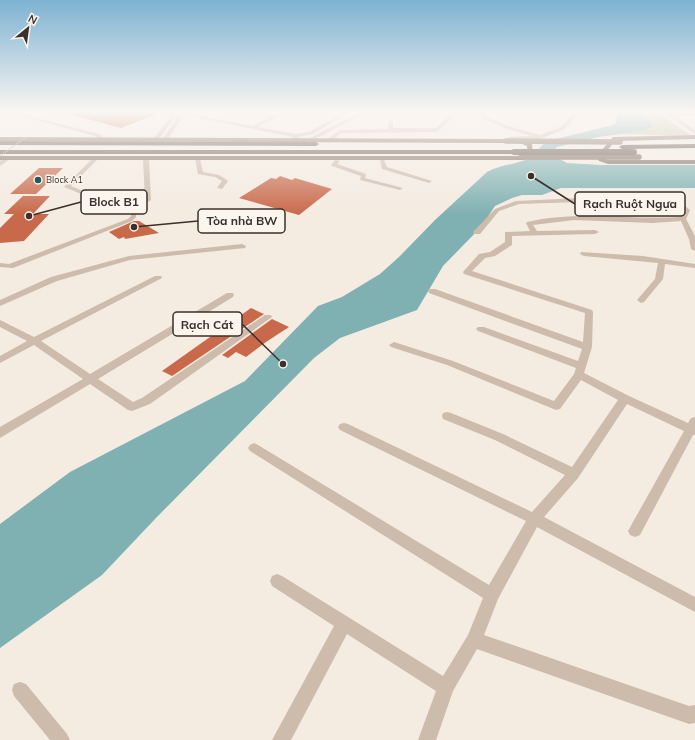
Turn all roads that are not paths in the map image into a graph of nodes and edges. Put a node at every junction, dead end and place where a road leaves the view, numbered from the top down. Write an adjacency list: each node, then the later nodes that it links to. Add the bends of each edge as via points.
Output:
1 (191, 146): 9 (highway)
2 (488, 146): 9 (highway)
3 (517, 146): 11 (highway, bridge)
4 (530, 146): 19 (main road, via 531,154 528,157 513,161)
5 (608, 146): 20 (main road, via 599,157 608,162)
6 (678, 146): 7 (highway)
7 (695, 146)
8 (0, 152): 9 (highway)
9 (186, 153)
10 (695, 153): 11 (highway)
11 (636, 154): 12 (main road); 17 (main road, bridge)
12 (695, 157)
13 (2, 158): 14 (main road); 21 (street)
14 (95, 159): 15 (main road); 35 (street, via 67,187 134,213 134,216 130,220 10,266)
15 (146, 159): 16 (main road); 25 (street)
16 (197, 159): 17 (main road); 23 (street, via 200,173 217,176 225,181)
17 (302, 159): 18 (main road)
18 (337, 161): 19 (main road); 24 (street, via 334,165 364,175 362,179)
19 (382, 161): 22 (street, via 384,168)
20 (695, 162)
21 (0, 164)
22 (429, 181)
23 (220, 188)
24 (400, 188)
25 (148, 200)
26 (586, 218): 27 (street, via 652,221); 29 (street, via 529,223); 29 (street, via 595,232)
27 (683, 219): 28 (street, via 687,210 676,201 518,202 497,210); 30 (street)
28 (477, 232)
29 (534, 233): 47 (street, via 508,234 509,244 492,254 482,256 467,272 589,312)
30 (694, 239): 32 (street)
31 (242, 246): 41 (street, via 129,258 54,279)
32 (695, 249)
33 (584, 254): 34 (street)
34 (662, 260): 36 (street); 40 (street, via 659,279)
35 (0, 265)
36 (695, 266)
37 (158, 278): 45 (street)
38 (432, 291): 47 (street)
39 (230, 295): 50 (street)
40 (641, 300)
41 (0, 303)
42 (268, 317): 50 (street, via 146,401 132,407)
43 (0, 323): 45 (street)
44 (481, 329): 49 (street)
45 (34, 341): 48 (street); 50 (street)
46 (394, 345): 49 (street, via 450,363 556,406)
47 (587, 347): 49 (street)
48 (0, 360)
49 (580, 370): 51 (street)
50 (89, 378): 55 (street)
51 (625, 399): 54 (street); 57 (street)
52 (447, 416): 57 (street, via 499,437)
53 (344, 427): 58 (street)
54 (693, 427): 59 (street)
55 (0, 433)
56 (254, 448): 61 (street)
57 (574, 474): 58 (street)
58 (534, 519): 61 (street); 62 (street)
59 (635, 531)
60 (277, 581): 63 (street)
61 (492, 595): 64 (street)
62 (695, 605)
63 (344, 623): 65 (street); 69 (street)
64 (474, 640): 65 (street); 67 (street)
65 (446, 687): 70 (street)
66 (20, 690): 68 (street)
67 (695, 714)
68 (61, 740)
69 (281, 740)
70 (427, 740)

